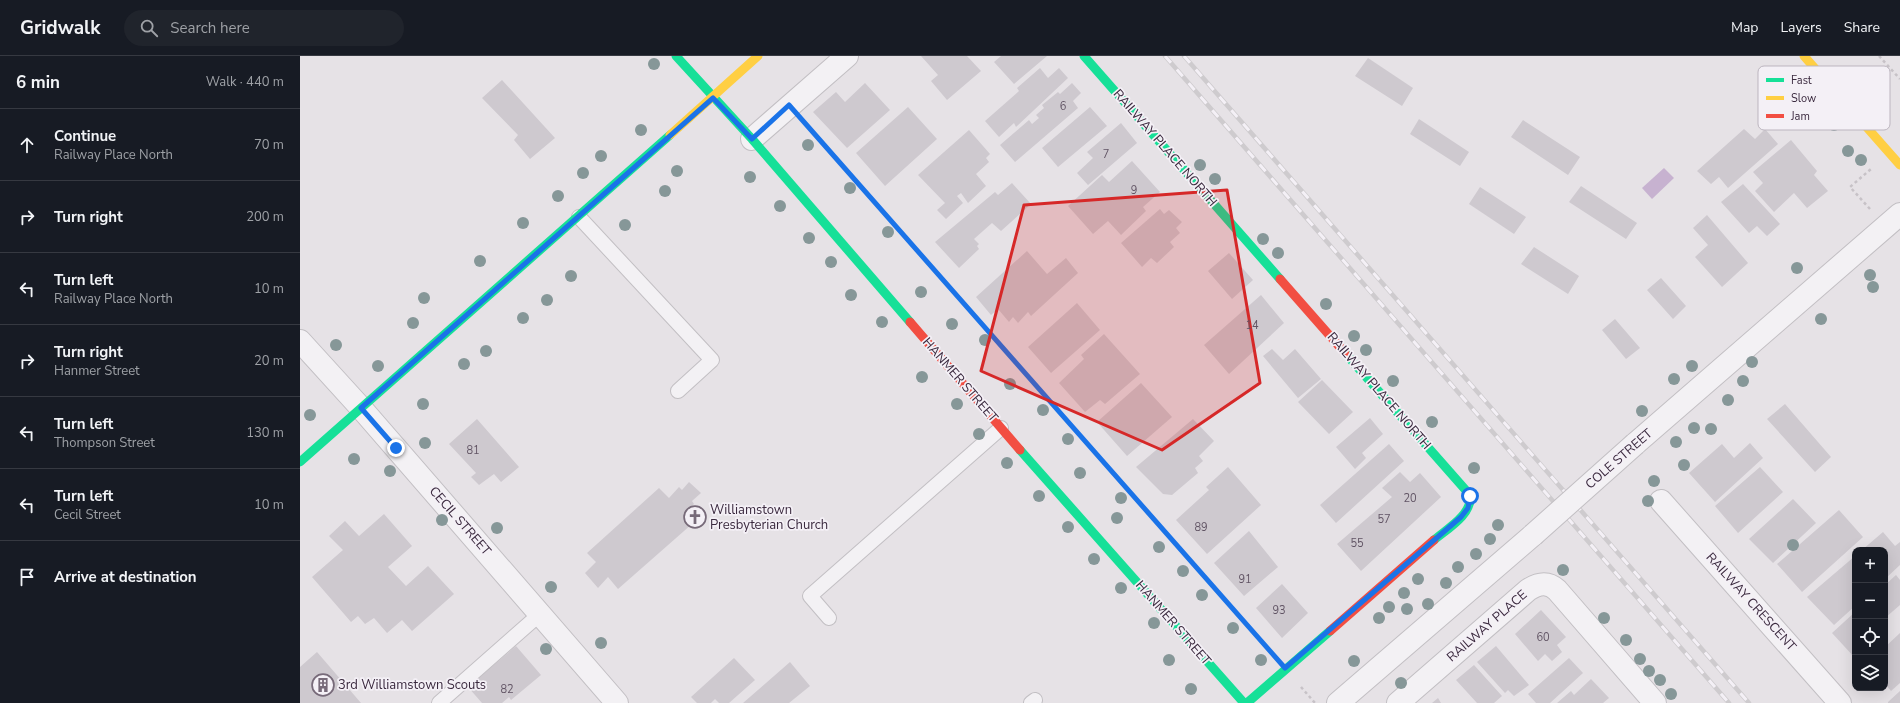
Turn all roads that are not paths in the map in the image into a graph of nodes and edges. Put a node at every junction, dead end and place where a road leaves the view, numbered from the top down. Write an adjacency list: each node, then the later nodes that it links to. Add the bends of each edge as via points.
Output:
1 (676, 56): 7 (street, HANMER STREET)
2 (758, 56): 7 (street)
3 (848, 56): 9 (street)
4 (1084, 56): 23 (street, RAILWAY PLACE NORTH, via 1470,495 1471,502 1461,517)
5 (1804, 56): 6 (street)
6 (1813, 66)
7 (713, 98): 9 (street, HANMER STREET); 11 (street)
8 (1869, 130): 10 (street)
9 (752, 139): 16 (street, HANMER STREET)
10 (1900, 165)
11 (579, 216): 14 (lane, via 712,360); 15 (street)
12 (1893, 220): 24 (street, COLE STREET, bridge)
13 (300, 341): 15 (street, CECIL STREET)
14 (678, 392)
15 (361, 408): 17 (street); 19 (street, CECIL STREET)
16 (1001, 428): 20 (lane, via 810,596); 23 (street, HANMER STREET)
17 (300, 462)
18 (1661, 501): 27 (street, RAILWAY CRESCENT)
19 (540, 614): 21 (lane); 22 (street, CECIL STREET)
20 (830, 618)
21 (439, 703)
22 (617, 703)
23 (1245, 703)
24 (1338, 703)
25 (1398, 703): 26 (street, RAILWAY PLACE, via 1528,590 1548,584 1558,590)
26 (1655, 703)
27 (1840, 703)

